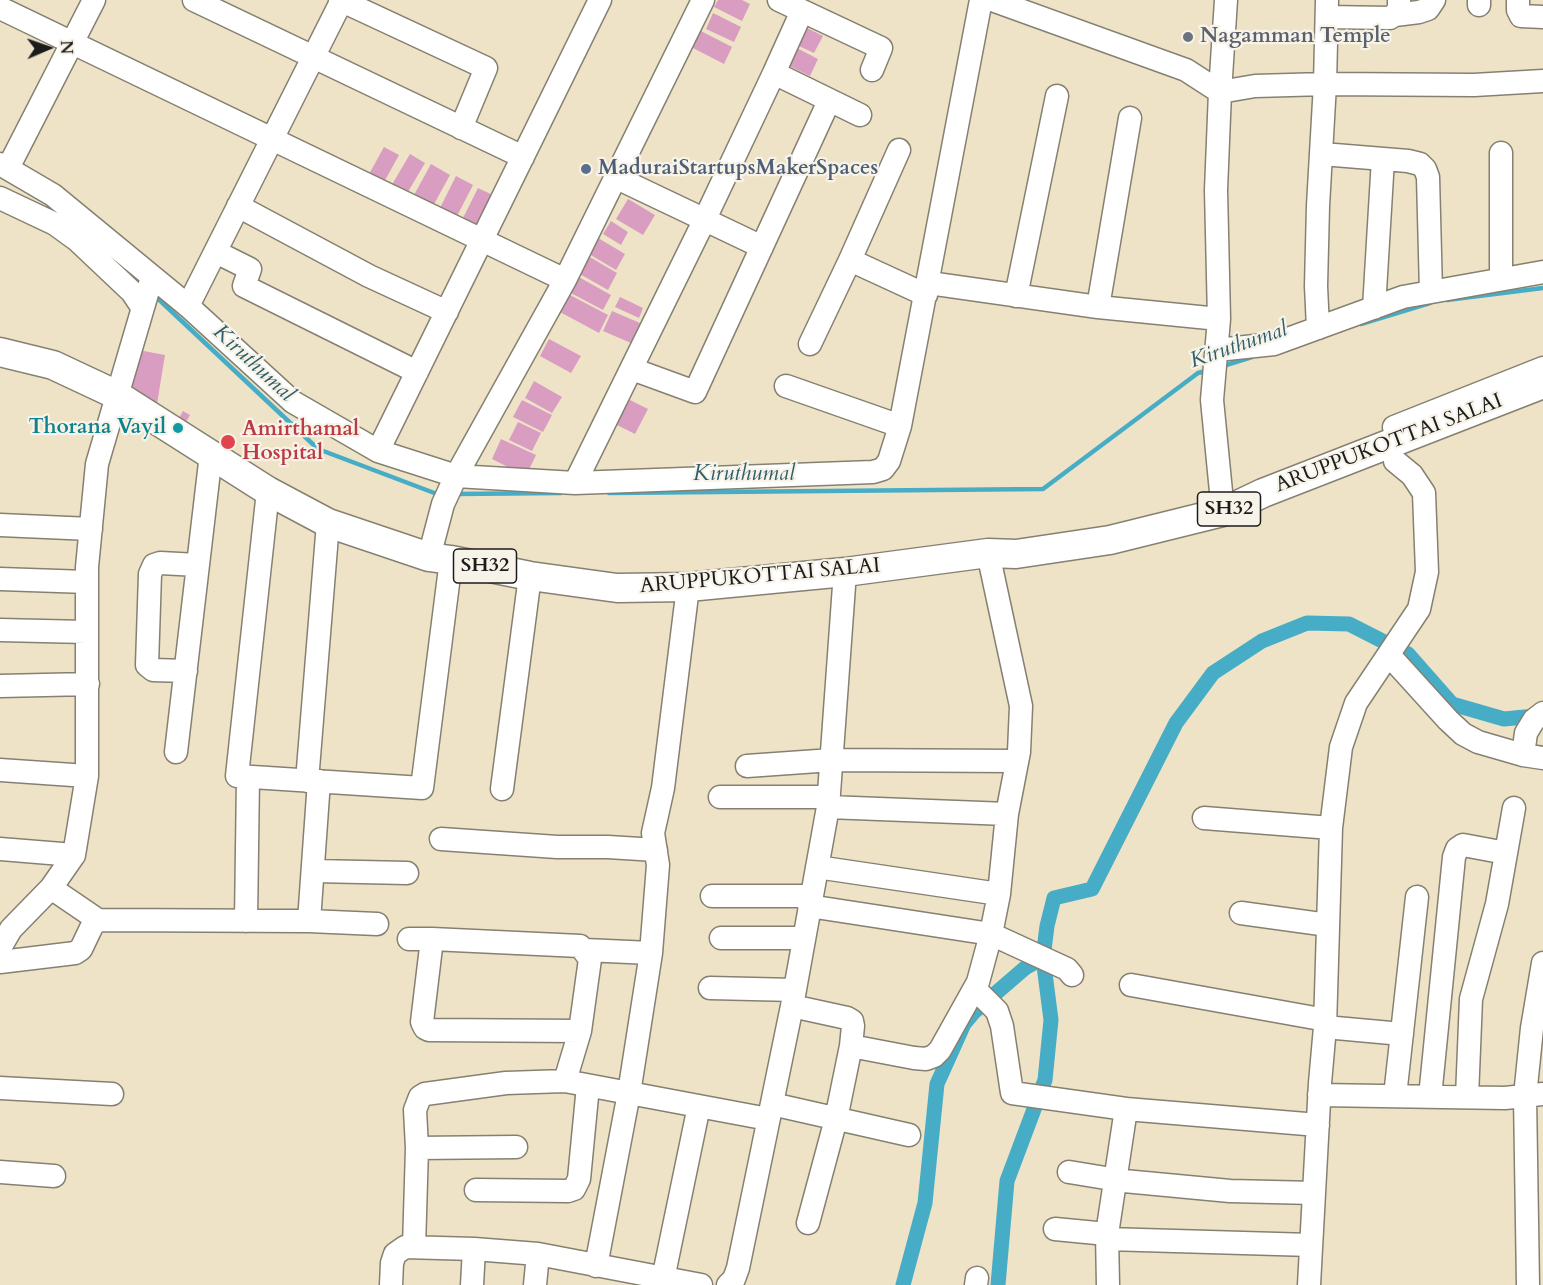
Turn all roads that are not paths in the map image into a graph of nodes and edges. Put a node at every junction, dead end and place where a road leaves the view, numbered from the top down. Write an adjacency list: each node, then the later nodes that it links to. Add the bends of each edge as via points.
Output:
1 (94, 0): 17 (street)
2 (194, 0): 19 (street)
3 (341, 0): 19 (street); 30 (street, via 486,68)
4 (600, 0): 35 (street)
5 (703, 0): 38 (street)
6 (779, 0): 15 (street)
7 (981, 0): 49 (street)
8 (992, 0): 21 (street)
9 (1226, 0): 18 (street)
10 (1434, 0): 13 (street, via 1428,9 1419,12)
11 (1518, 0): 16 (street, via 1521,16)
12 (0, 8): 17 (street)
13 (1397, 8): 14 (street, via 1390,18)
14 (1327, 9): 24 (street)
15 (801, 11): 20 (street, via 881,48); 22 (street)
16 (1543, 17)
17 (73, 42): 31 (street); 37 (street)
18 (1223, 54): 21 (street); 25 (street)
19 (313, 57): 30 (street); 31 (street)
20 (872, 70)
21 (1186, 70): 25 (street)
22 (774, 73): 27 (street); 41 (street)
23 (1543, 81): 24 (street, via 1474,85)
24 (1325, 84): 25 (street, via 1254,86); 34 (street)
25 (1220, 92): 57 (street, via 1216,190)
26 (1057, 96): 52 (street)
27 (829, 101): 28 (street); 43 (street)
28 (860, 115)
29 (1130, 118): 54 (street)
30 (461, 128): 35 (street)
31 (273, 139): 40 (street); 42 (street)
32 (899, 150): 45 (street)
33 (1501, 153): 47 (street)
34 (1322, 154): 36 (street); 58 (street)
35 (523, 157): 42 (street)
36 (1383, 159): 51 (street, via 1420,164 1428,177); 55 (street)
37 (4, 166): 50 (street, via 53,195)
38 (615, 177): 41 (street); 48 (street)
39 (0, 198): 50 (street, via 55,224 132,292)
40 (238, 206): 44 (street); 56 (street, via 369,276)
41 (704, 221): 43 (street); 63 (street)
42 (482, 240): 48 (street); 56 (street)
43 (762, 247): 63 (street, via 695,392)
44 (216, 252): 53 (street); 64 (street, via 250,269 244,286)
45 (850, 260): 49 (street); 59 (street)
46 (1543, 272): 47 (street)
47 (1502, 279): 51 (street)
48 (565, 280): 74 (street)
49 (928, 289): 52 (street); 69 (street)
50 (147, 291): 53 (street); 67 (street)
51 (1431, 292): 55 (street)
52 (1016, 296): 54 (street)
53 (188, 306): 70 (street, via 293,402)
54 (1098, 308): 57 (street)
55 (1374, 308): 58 (street)
56 (447, 312): 64 (street)
57 (1219, 319): 60 (street)
58 (1318, 328): 60 (street, via 1274,344)
59 (810, 344)
60 (1217, 350): 77 (street, via 1212,400)
61 (0, 352): 67 (main road, ARUPPUKOTTAI SALAI / SH32, via 53,365)
62 (1543, 368): 76 (street, via 1300,465)
63 (632, 369): 73 (street)
64 (417, 372): 70 (street)
65 (1543, 384): 68 (main road, ARUPPUKOTTAI SALAI / SH32)
66 (786, 386): 69 (street)
67 (117, 395): 71 (main road, ARUPPUKOTTAI SALAI / SH32); 80 (street, via 97,464)
68 (1465, 415): 72 (main road, via 1434,440); 76 (main road, ARUPPUKOTTAI SALAI / SH32)
69 (900, 426): 73 (street, via 889,461 883,469 873,472)
70 (378, 451): 74 (street)
71 (211, 454): 75 (main road, ARUPPUKOTTAI SALAI / SH32); 84 (street)
72 (1395, 460): 82 (main road, via 1223,528 1105,553 1070,557); 92 (street, via 1424,493 1427,572 1419,609)
73 (575, 483): 74 (street)
74 (450, 489): 83 (street)
75 (268, 491): 78 (main road, ARUPPUKOTTAI SALAI / SH32); 104 (street, via 237,776)
76 (1263, 493): 77 (main road, ARUPPUKOTTAI SALAI / SH32)
77 (1223, 512): 82 (main road, ARUPPUKOTTAI SALAI / SH32, via 1110,540)
78 (328, 523): 83 (main road, ARUPPUKOTTAI SALAI / SH32); 105 (street)
79 (0, 525): 80 (street)
80 (91, 529): 88 (street)
81 (988, 553): 82 (main road, ARUPPUKOTTAI SALAI / SH32); 85 (main road, ARUPPUKOTTAI SALAI / SH32); 100 (street, via 1021,706)
82 (1016, 554)
83 (440, 558): 86 (main road, ARUPPUKOTTAI SALAI / SH32); 105 (street, via 422,788)
84 (198, 565): 93 (street); 93 (street, via 160,563 154,565 150,574 147,665 153,670)
85 (845, 572): 89 (main road, ARUPPUKOTTAI SALAI / SH32); 99 (street)
86 (530, 576): 89 (main road, ARUPPUKOTTAI SALAI / SH32, via 617,588); 106 (street)
87 (0, 579): 88 (street)
88 (87, 582): 91 (street)
89 (688, 587): 115 (street, via 663,788 653,833)
90 (0, 630): 91 (street)
91 (86, 632): 94 (street)
92 (1389, 655): 98 (street, via 1463,734 1478,742); 112 (street, via 1356,703 1348,722)
93 (186, 671): 97 (street)
94 (88, 684): 95 (street); 103 (street)
95 (0, 686)
96 (1543, 713): 98 (street, via 1526,733)
97 (176, 752)
98 (1533, 756)
99 (832, 760): 100 (street); 101 (street); 108 (street)
100 (1017, 761): 110 (street)
101 (747, 766)
102 (0, 770): 103 (street)
103 (87, 776): 117 (street)
104 (248, 777): 105 (street); 128 (street)
105 (313, 781): 119 (street)
106 (502, 789)
107 (720, 797): 108 (street)
108 (829, 802): 110 (street); 118 (street)
109 (1514, 808): 116 (street)
110 (1007, 814): 122 (street)
111 (1204, 818): 112 (street)
112 (1331, 828): 131 (street)
113 (441, 839): 115 (street)
114 (0, 849): 117 (street)
115 (656, 850): 139 (street)
116 (1506, 853): 159 (street, via 1463,845 1454,857); 160 (street, via 1497,904 1471,999)
117 (74, 855): 121 (street)
118 (818, 867): 122 (street); 125 (street)
119 (314, 870): 120 (street); 129 (street)
120 (407, 873)
121 (51, 888): 127 (street); 137 (street, via 11,929)
122 (999, 894): 132 (street)
123 (712, 896): 125 (street)
124 (1417, 897): 149 (street)
125 (810, 901): 132 (street); 134 (street)
126 (1241, 913): 131 (street)
127 (98, 920): 128 (street); 140 (street, via 75,953)
128 (246, 921): 129 (street)
129 (309, 921): 130 (street)
130 (377, 924)
131 (1328, 925): 147 (street)
132 (991, 934): 142 (street, via 1067,969); 146 (street, via 978,982)
133 (722, 938): 134 (street)
134 (804, 938): 145 (street)
135 (409, 939): 136 (street)
136 (432, 939): 138 (street, via 570,945); 148 (street, via 422,1022 425,1028)
137 (0, 948)
138 (585, 950): 139 (street); 148 (street, via 590,959)
139 (651, 953): 154 (street)
140 (0, 962)
141 (1543, 963): 157 (street, via 1532,1028)
142 (1072, 975)
143 (1131, 985): 147 (street)
144 (710, 988): 145 (street)
145 (794, 998): 150 (street, via 852,1021); 163 (street)
146 (985, 999): 150 (street, via 940,1050 926,1059); 162 (street, via 1005,1038 1010,1091)
147 (1325, 1023): 149 (street); 156 (street)
148 (580, 1031): 151 (street)
149 (1402, 1034): 158 (street)
150 (851, 1046): 164 (street)
151 (565, 1081): 152 (street); 168 (street, via 506,1083 425,1094 415,1110)
152 (588, 1086): 154 (street); 173 (street, via 579,1179 574,1189)
153 (0, 1088): 155 (street)
154 (629, 1093): 161 (street); 182 (street)
155 (112, 1094)
156 (1319, 1095): 158 (street); 165 (street)
157 (1534, 1095): 160 (street); 191 (street)
158 (1395, 1096): 159 (street)
159 (1430, 1097): 160 (street)
160 (1467, 1097)
161 (699, 1106): 163 (street); 183 (street)
162 (1126, 1109): 165 (street); 172 (street)
163 (770, 1111): 164 (street); 188 (street, via 738,1268)
164 (836, 1119): 166 (street); 175 (street)
165 (1317, 1125): 174 (street)
166 (909, 1135)
167 (516, 1147): 168 (street)
168 (417, 1148): 179 (street)
169 (0, 1172): 171 (street)
170 (1069, 1172): 172 (street)
171 (54, 1176)
172 (1114, 1179): 174 (street, via 1230,1191); 177 (street)
173 (476, 1190)
174 (1314, 1193): 178 (street)
175 (808, 1223)
176 (1055, 1229): 177 (street)
177 (1107, 1236): 178 (street); 189 (street)
178 (1311, 1245): 190 (street)
179 (414, 1247): 180 (street); 184 (street, via 405,1247 395,1254)
180 (474, 1249): 181 (street); 185 (street)
181 (538, 1254): 182 (street); 186 (street)
182 (596, 1266): 183 (street)
183 (663, 1279): 187 (street)
184 (391, 1285)
185 (472, 1285)
186 (535, 1285)
187 (701, 1285)
188 (728, 1285)
189 (1107, 1285)
190 (1309, 1285)
191 (1528, 1285)

